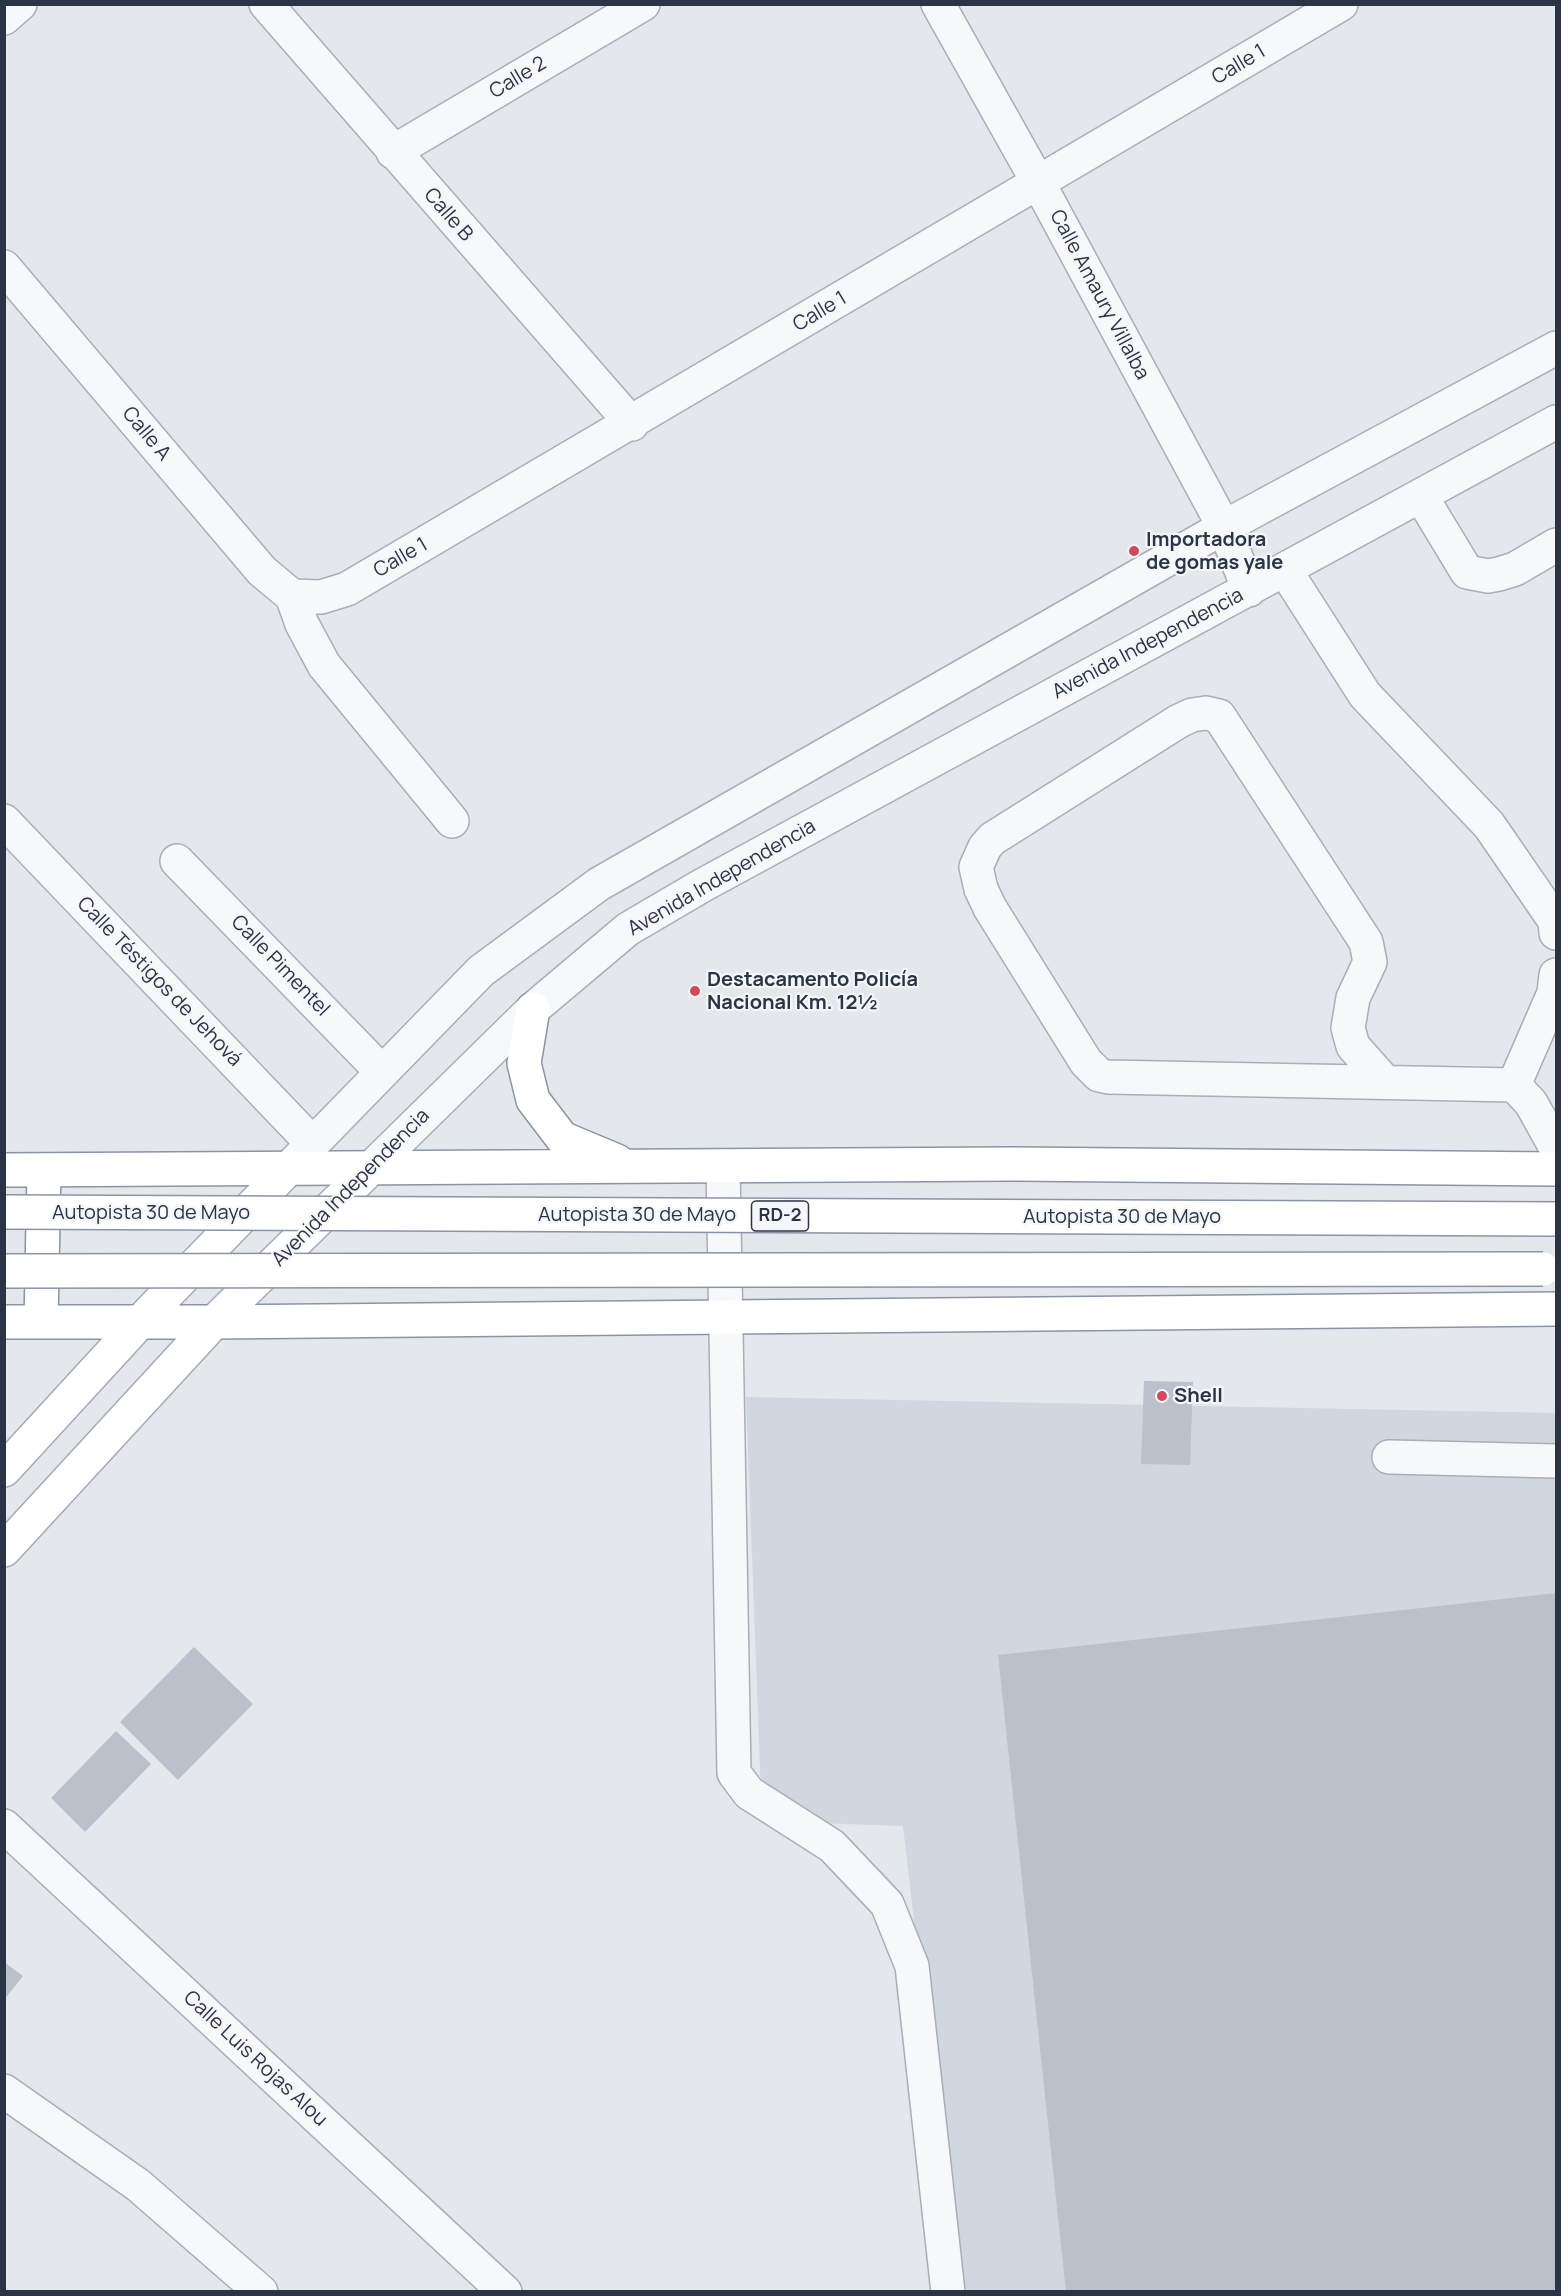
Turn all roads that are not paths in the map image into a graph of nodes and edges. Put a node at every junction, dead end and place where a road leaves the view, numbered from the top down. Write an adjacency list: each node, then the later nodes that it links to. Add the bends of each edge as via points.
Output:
1 (20, 4): 6 (street)
2 (266, 4): 7 (street, Calle B)
3 (643, 4): 7 (street, Calle 2)
4 (938, 4): 8 (street, Calle Amaury Villalba)
5 (1341, 4): 8 (street, Calle 1)
6 (4, 18)
7 (393, 152): 12 (street, Calle B)
8 (1039, 184): 12 (street, Calle 1); 14 (street, Calle Amaury Villalba)
9 (4, 267): 18 (street, Calle A, via 262,571)
10 (1557, 348): 14 (street)
11 (1557, 422): 13 (street, Avenida Independencia)
12 (632, 424): 18 (street, Calle 1, via 347,590 321,597)
13 (1421, 496): 15 (street, via 1467,572 1499,574); 16 (street, Avenida Independencia)
14 (1224, 527): 17 (street, Calle Amaury Villalba); 25 (street, via 599,885 481,971)
15 (1557, 544)
16 (1285, 570): 17 (street, Avenida Independencia); 22 (street, via 1365,695 1489,825 1555,921)
17 (1249, 590): 24 (street, Avenida Independencia, via 628,929)
18 (292, 596): 20 (street, via 324,665)
19 (4, 821): 28 (street, Calle Téstigos de Jehová)
20 (452, 821)
21 (177, 861): 25 (street, Calle Pimentel)
22 (1557, 933)
23 (1557, 975): 27 (street, via 1554,993)
24 (533, 1009): 31 (main road, via 524,1063 533,1100 562,1138); 32 (street, Avenida Independencia)
25 (382, 1072): 28 (street)
26 (1385, 1082): 26 (street, via 1353,1046 1348,1028 1353,998 1370,962 1366,942 1219,717 1206,713 1179,721 984,847 976,867 986,898 1086,1062 1099,1075); 27 (street)
27 (1514, 1085): 29 (street, via 1532,1102)
28 (313, 1144): 33 (street)
29 (1557, 1148)
30 (723, 1166): 31 (main road); 34 (main road, via 1013,1164); 42 (street)
31 (630, 1167): 32 (main road)
32 (371, 1168): 33 (main road); 45 (main road, Avenida Independencia)
33 (288, 1169): 36 (main road); 46 (main road)
34 (1557, 1169)
35 (4, 1170): 36 (main road)
36 (44, 1170): 44 (main road)
37 (4, 1212): 38 (main road, Autopista 30 de Mayo / RD-2, bridge)
38 (1557, 1219)
39 (1550, 1269): 40 (main road, bridge)
40 (4, 1270)
41 (1557, 1309): 42 (main road)
42 (724, 1317): 45 (main road); 55 (street, via 734,1773 749,1793 832,1846 887,1904 912,1966)
43 (4, 1322): 44 (main road)
44 (41, 1322): 46 (main road)
45 (214, 1322): 46 (main road); 50 (main road, Avenida Independencia)
46 (139, 1323): 49 (main road)
47 (1389, 1457): 48 (street)
48 (1557, 1461)
49 (4, 1470)
50 (4, 1550)
51 (4, 1826): 54 (street, Calle Luis Rojas Alou)
52 (4, 2091): 53 (street, via 138,2185)
53 (261, 2292)
54 (505, 2292)
55 (948, 2292)

